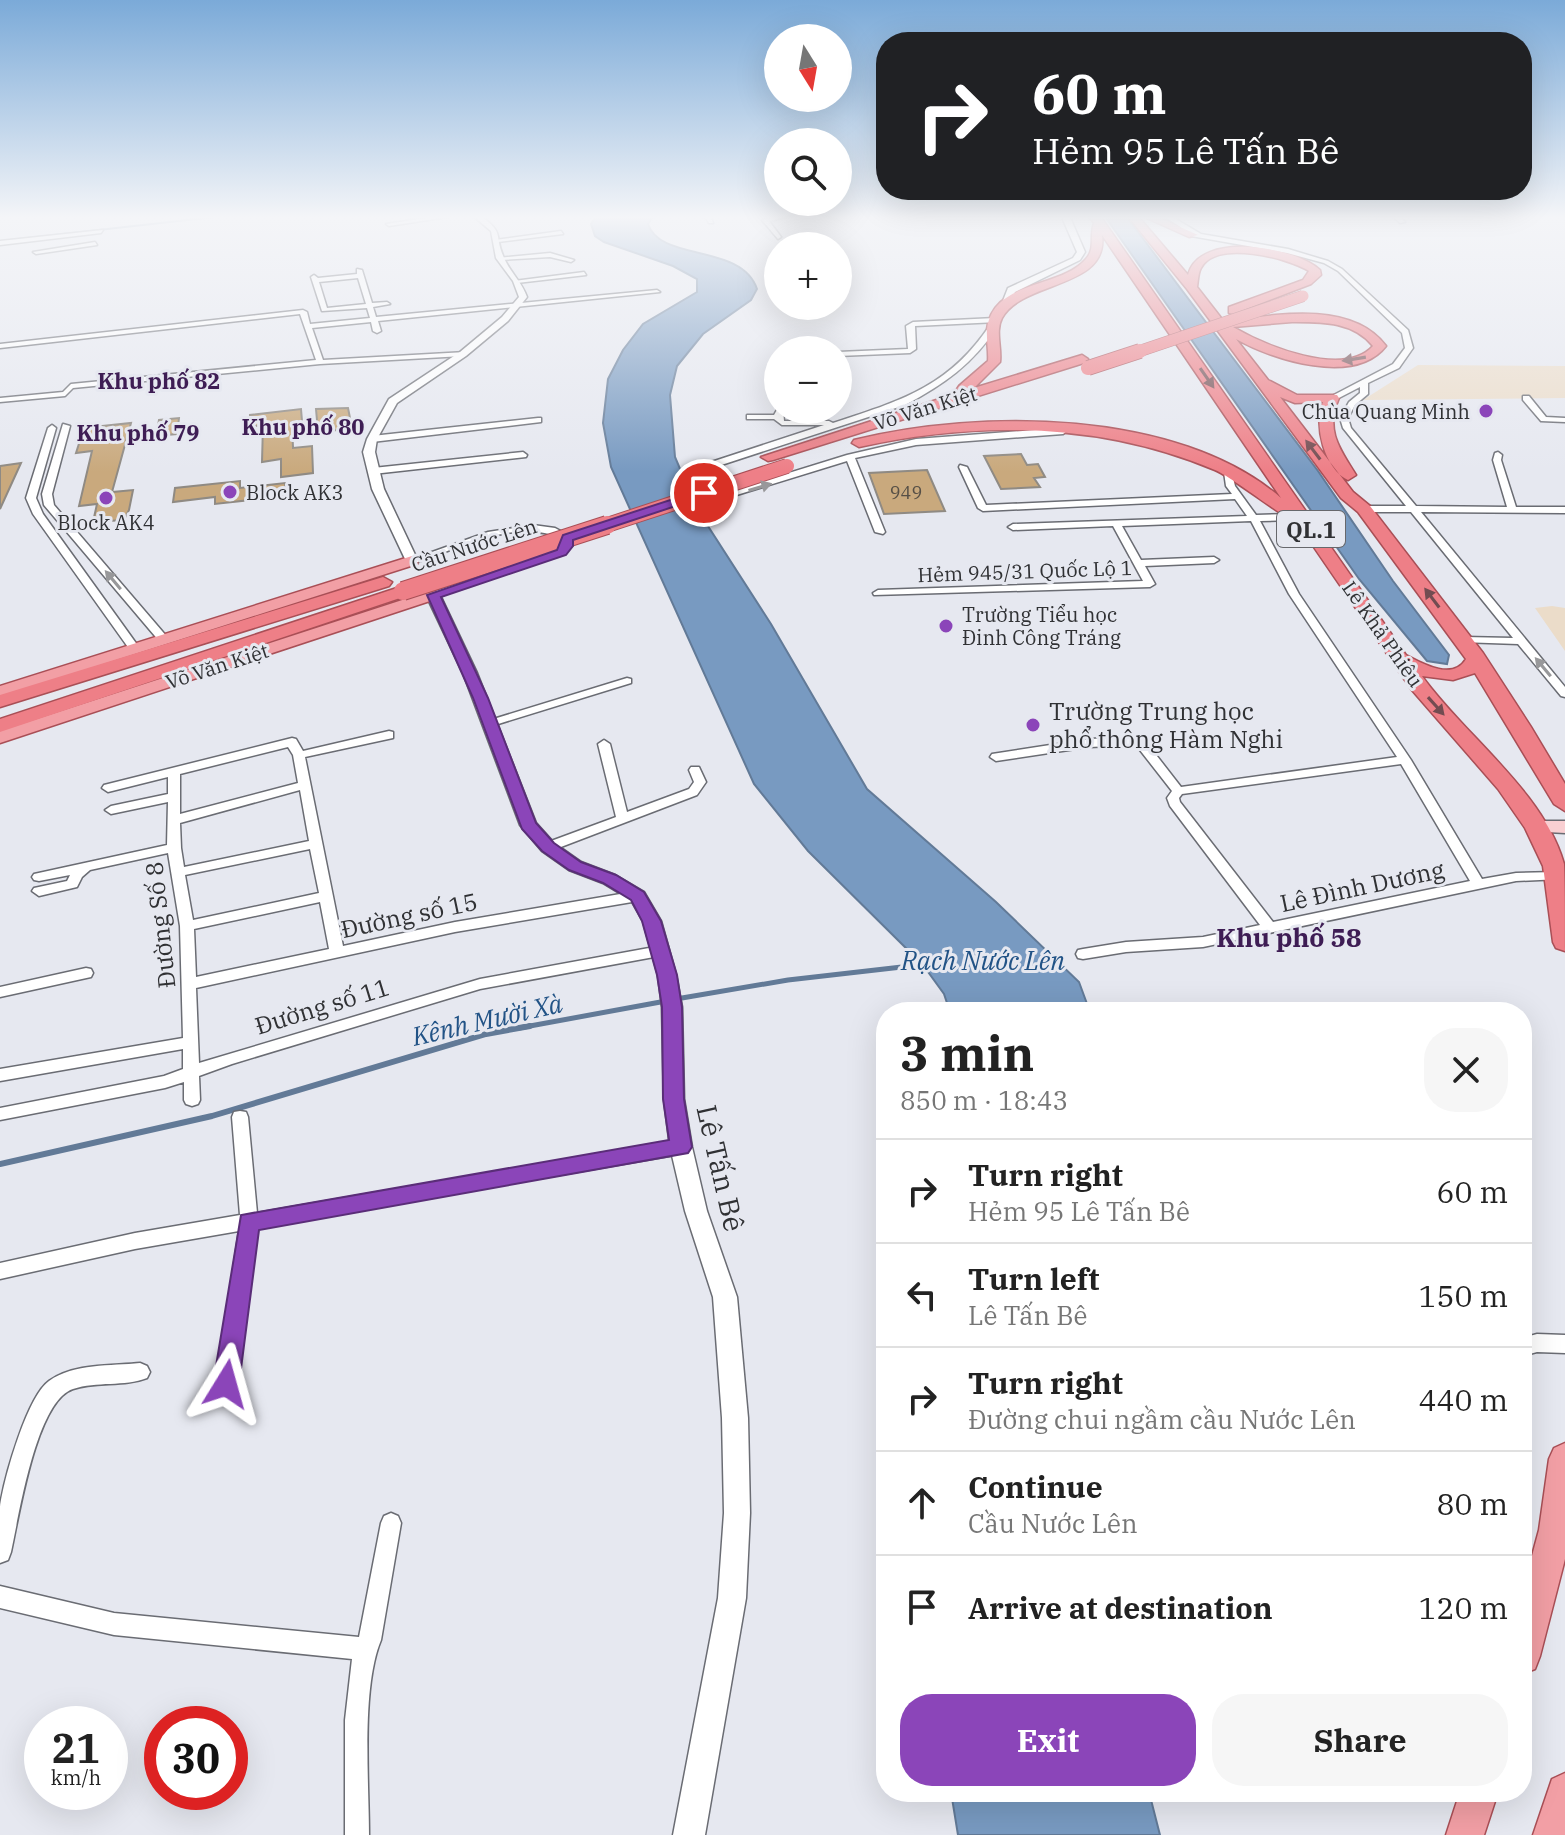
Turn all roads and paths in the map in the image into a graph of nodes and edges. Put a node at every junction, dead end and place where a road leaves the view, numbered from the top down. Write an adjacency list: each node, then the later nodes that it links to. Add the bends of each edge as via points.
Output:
1 (321, 301): 14 (street, via 324,310)
2 (368, 301): 14 (street)
3 (520, 301): 13 (street)
4 (563, 301): 13 (street)
5 (1006, 301): 16 (street)
6 (1011, 301): 16 (highway)
7 (1153, 301): 65 (highway, Lê Khả Phiêu / QL.1, one-way to 65)
8 (1201, 301): 17 (highway, QL.1)
9 (1265, 301): 28 (highway)
10 (1270, 301): 28 (highway, bridge)
11 (1372, 301): 30 (street, via 1405,332 1409,348 1396,366)
12 (387, 304): 14 (street)
13 (516, 305): 15 (street); 25 (street)
14 (370, 306): 15 (street)
15 (374, 319): 18 (street); 20 (street)
16 (997, 319): 23 (street, via 910,325 910,351); 24 (street); 26 (highway)
17 (1217, 321): 28 (highway, one-way to 17, bridge, via 1237,324 1302,318 1341,323 1373,336 1379,350 1356,360 1298,359 1262,347); 29 (highway, QL.1)
18 (336, 323): 19 (street); 21 (street)
19 (307, 326): 22 (street, via 303,312); 27 (street)
20 (377, 331)
21 (338, 335)
22 (0, 346)
23 (852, 353)
24 (977, 353): 26 (street); 37 (street, via 927,391)
25 (463, 354): 27 (street); 44 (street, via 393,401)
26 (995, 358): 34 (highway, via 981,377)
27 (320, 362): 33 (street, via 295,365 293,375)
28 (1085, 364): 34 (highway, Võ Văn Kiệt); 45 (highway, Võ Văn Kiệt)
29 (1259, 379): 31 (highway, via 1295,399); 55 (highway, QL.1, one-way to 29, via 1347,495)
30 (1364, 383): 31 (street); 56 (street, via 1364,394 1344,422)
31 (1332, 398): 55 (highway, via 1323,419 1325,436)
32 (1526, 398): 39 (street, via 1544,419)
33 (0, 400)
34 (943, 402): 48 (highway, Võ Văn Kiệt)
35 (764, 415): 36 (street)
36 (750, 417)
37 (852, 419)
38 (538, 420): 44 (street)
39 (1565, 420)
40 (838, 424): 49 (street, one-way to 49, via 696,470 694,475 700,485 727,495)
41 (66, 426): 75 (street, one-way to 41, via 49,505 47,494)
42 (52, 428): 78 (street, via 31,498)
43 (1024, 429): 45 (highway, via 954,426); 49 (street, via 916,442); 53 (highway, via 1145,442)
44 (372, 439): 52 (street)
45 (859, 443): 50 (highway, Võ Văn Kiệt)
46 (523, 455): 52 (street)
47 (1498, 455): 57 (street)
48 (768, 457): 70 (highway, Cầu Nước Lên)
49 (850, 457): 64 (street)
50 (787, 466): 66 (highway, Cầu Nước Lên, bridge)
51 (963, 467): 54 (street, via 983,508)
52 (373, 471): 68 (street)
53 (1228, 472): 54 (street); 60 (highway, via 1254,485)
54 (1240, 500): 58 (street); 61 (street)
55 (1364, 509): 56 (street); 76 (highway, QL.1, one-way to 55)
56 (1414, 509): 57 (street); 77 (street)
57 (1512, 509): 59 (street)
58 (1132, 510)
59 (1565, 510)
60 (1292, 517): 61 (street); 65 (highway)
61 (1254, 519): 62 (street); 95 (street, via 1294,594)
62 (1116, 523): 63 (street); 69 (street, Hẻm 945/31 Quốc Lộ 1)
63 (1013, 527)
64 (880, 532)
65 (1319, 540): 81 (highway, Lê Khả Phiêu / QL.1)
66 (564, 545): 68 (street, via 549,528 510,530); 70 (highway, Cầu Nước Lên, bridge); 73 (street)
67 (1214, 560): 69 (street)
68 (412, 561): 74 (main road, Võ Văn Kiệt)
69 (1138, 563): 72 (street, Hẻm 945/31 Quốc Lộ 1, via 1150,584)
70 (397, 585): 71 (highway, Võ Văn Kiệt); 79 (highway, Võ Văn Kiệt)
71 (355, 590): 74 (highway); 86 (highway, Võ Văn Kiệt)
72 (878, 593)
73 (433, 595): 82 (main road, Võ Văn Kiệt); 87 (street)
74 (213, 624): 75 (main road, Võ Văn Kiệt)
75 (161, 637): 78 (main road, Võ Văn Kiệt)
76 (1464, 640): 77 (street); 80 (highway, QL.1)
77 (1521, 641): 85 (street, one-way to 77)
78 (132, 645): 84 (main road, Võ Văn Kiệt)
79 (235, 649): 82 (highway); 88 (highway, Võ Văn Kiệt)
80 (1476, 657): 81 (highway, via 1470,668 1451,675 1421,670); 93 (highway, QL.1)
81 (1399, 658): 107 (highway, Lê Khả Phiêu / QL.1, one-way to 107)
82 (196, 673): 90 (main road, Võ Văn Kiệt)
83 (627, 681): 87 (street)
84 (0, 692)
85 (1565, 694)
86 (0, 701)
87 (491, 723): 110 (street, via 528,825)
88 (0, 726)
89 (389, 735): 92 (street)
90 (0, 737)
91 (604, 744): 106 (street)
92 (295, 748): 98 (street); 99 (street)
93 (1538, 753): 96 (highway); 103 (highway, QL.1)
94 (996, 757): 101 (street, via 1139,741)
95 (1405, 760): 101 (street); 115 (street)
96 (1565, 768)
97 (695, 770): 106 (street, via 698,788)
98 (174, 773): 100 (street); 102 (street, Đường Số 8)
99 (305, 785): 105 (street); 109 (street)
100 (108, 788)
101 (1178, 791): 119 (street, via 1174,803)
102 (173, 797): 104 (street); 105 (street, Đường Số 8)
103 (1565, 804)
104 (111, 810)
105 (175, 820): 111 (street, Đường Số 8)
106 (623, 820): 110 (street)
107 (1536, 827): 108 (main road); 113 (highway, Lê Khả Phiêu / QL.1)
108 (1565, 827)
109 (317, 843): 112 (street); 117 (street)
110 (548, 847): 116 (street)
111 (174, 848): 112 (street, Đường Số 8); 114 (street, via 86,867 72,884)
112 (180, 872): 118 (street, Đường Số 8)
113 (1556, 876): 115 (street, Lê Đình Dương); 120 (highway, Lê Khả Phiêu / QL.1)
114 (39, 884)
115 (1478, 884): 119 (street, Lê Đình Dương)
116 (638, 896): 121 (street, Lê Tấn Bê); 122 (street, Đường số 15)
117 (324, 897): 118 (street); 122 (street)
118 (187, 926): 125 (street, Đường Số 8)
119 (1270, 928): 123 (street, Lê Đình Dương, via 1203,942)
120 (1565, 942)
121 (660, 951): 128 (street, Đường số 11, via 480,984); 133 (street, Lê Tấn Bê, via 672,1007)
122 (337, 953): 125 (street, Đường số 15)
123 (1083, 954)
124 (86, 973): 126 (street)
125 (190, 984): 127 (street, Đường Số 8)
126 (0, 992)
127 (191, 1042): 128 (street, Đường Số 8); 129 (street)
128 (189, 1072): 130 (street, Đường Số 8); 131 (street, Đường số 11, via 165,1082)
129 (0, 1075)
130 (192, 1100)
131 (0, 1114)
132 (240, 1117): 134 (street)
133 (681, 1147): 134 (street); 149 (street, Lê Tấn Bê, via 725,1297 737,1513 732,1598)
134 (249, 1222): 135 (street); 139 (street)
135 (0, 1271)
136 (1532, 1344): 137 (street)
137 (1565, 1344)
138 (140, 1372): 142 (street, via 74,1381 51,1391 38,1414)
139 (226, 1384)
140 (1565, 1459): 144 (main road, via 1556,1530)
141 (391, 1523): 145 (street)
142 (0, 1552)
143 (0, 1597): 145 (street, via 114,1624)
144 (1532, 1614)
145 (364, 1649): 148 (street, via 357,1720)
146 (1565, 1792): 151 (main road)
147 (1476, 1802): 150 (main road)
148 (357, 1835)
149 (689, 1835)
150 (1465, 1835)
151 (1552, 1835)

